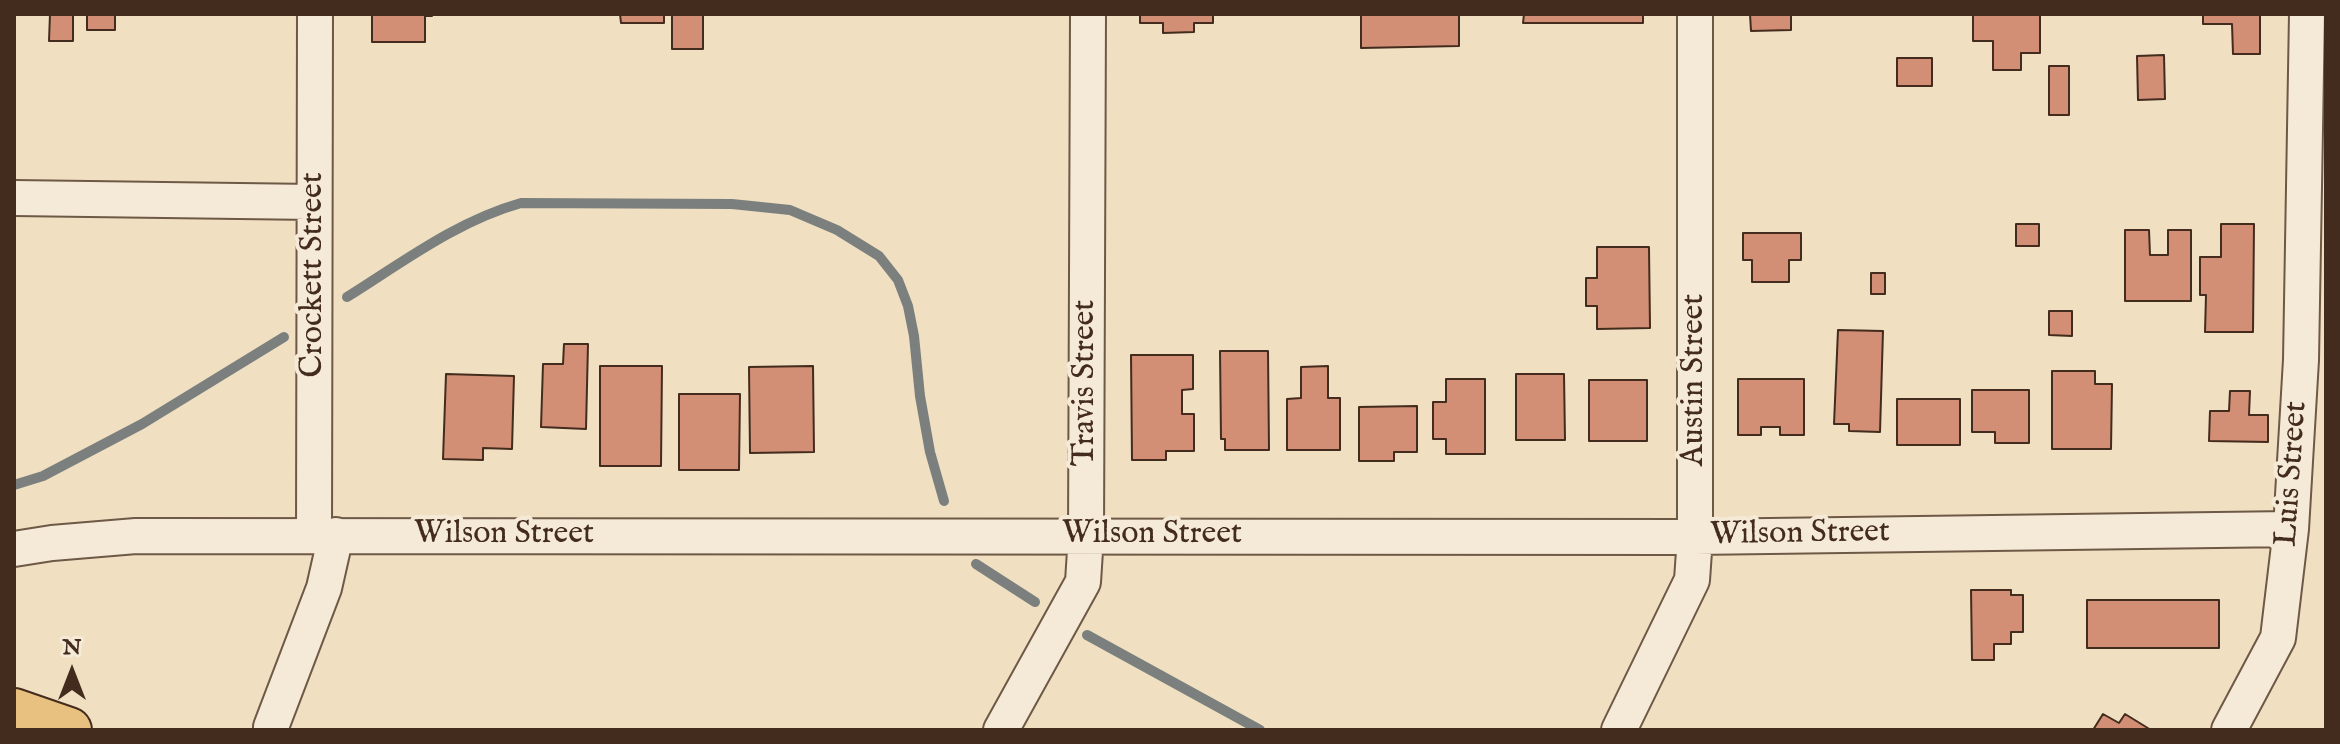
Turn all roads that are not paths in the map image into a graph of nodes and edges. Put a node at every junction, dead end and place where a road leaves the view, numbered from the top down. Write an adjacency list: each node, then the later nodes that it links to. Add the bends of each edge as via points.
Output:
1 (315, 14): 6 (street, Crockett Street)
2 (1088, 14): 10 (street, Travis Street)
3 (1695, 14): 11 (street, Austin Street)
4 (2307, 14): 7 (street, Luis Street)
5 (14, 198): 6 (street)
6 (314, 202): 9 (street, Crockett Street)
7 (2313, 360): 8 (street, Luis Street)
8 (2291, 529): 11 (street, Wilson Street); 18 (street, Luis Street, via 2278,638)
9 (325, 535): 10 (street, Wilson Street); 12 (street, Wilson Street, via 136,536); 14 (street, Crockett Street, via 324,588)
10 (1086, 535): 11 (street, Wilson Street); 16 (street, Travis Street, via 1083,582)
11 (1695, 537): 17 (street, Austin Street, via 1692,580)
12 (14, 549)
13 (14, 711): 15 (main road)
14 (271, 727)
15 (69, 730)
16 (1001, 730)
17 (1619, 730)
18 (2229, 730)

